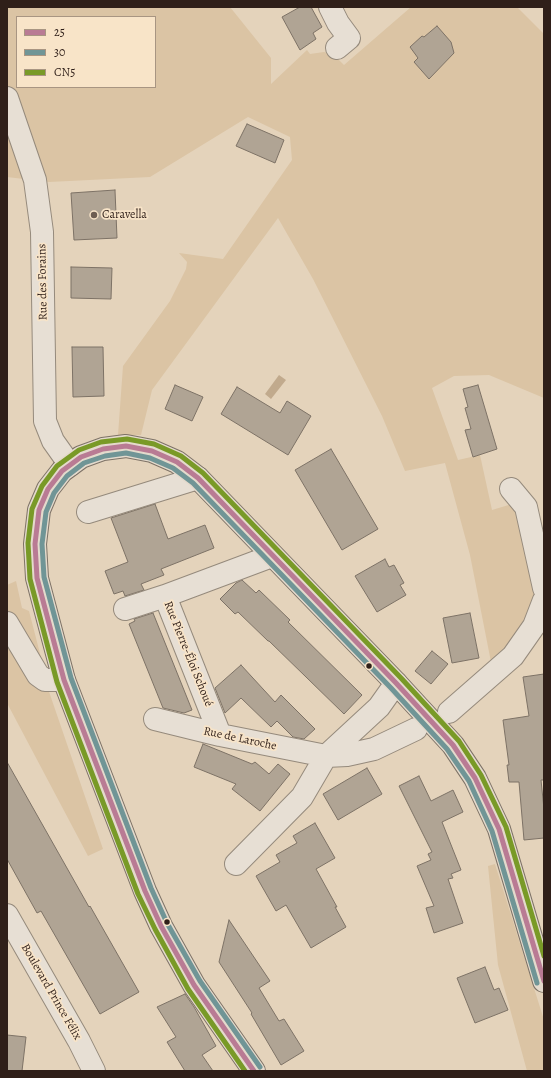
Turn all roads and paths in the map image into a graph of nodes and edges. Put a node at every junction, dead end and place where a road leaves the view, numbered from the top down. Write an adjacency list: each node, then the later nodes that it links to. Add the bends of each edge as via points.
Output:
1 (330, 7): 2 (street, via 349,38)
2 (336, 48)
3 (7, 98): 4 (street, Rue des Forains, via 35,180 42,232 45,421 53,441)
4 (70, 465): 5 (main road, via 81,457 103,449 126,446 152,451 177,462); 14 (main road, via 48,489 39,510 35,544 37,578)
5 (198, 478): 7 (street); 8 (main road)
6 (511, 489): 9 (street, via 526,507)
7 (88, 512)
8 (272, 556): 10 (street, Rue Pierre-Éloi Schoué); 15 (main road)
9 (544, 588)
10 (165, 596): 12 (street, Rue Pierre-Éloi Schoué); 19 (street, Rue Pierre-Éloi Schoué)
11 (544, 600): 16 (street, via 534,626 513,656)
12 (125, 609)
13 (7, 623): 14 (street, via 38,675 45,680)
14 (64, 680): 27 (main road, via 131,859 161,926 194,985)
15 (396, 683): 20 (street, via 379,707); 23 (main road, via 453,745 475,778 499,829)
16 (449, 712)
17 (155, 719): 19 (street, Rue de Laroche)
18 (409, 733): 20 (street, Rue de Laroche, via 374,749 347,755)
19 (220, 735): 20 (street, Rue de Laroche)
20 (326, 756): 21 (street, via 302,797)
21 (236, 864)
22 (7, 915): 24 (street, Boulevard Prince Félix)
23 (544, 981)
24 (79, 1041): 25 (street); 26 (street, Boulevard Prince Félix)
25 (79, 1071)
26 (94, 1071)
27 (254, 1071)

